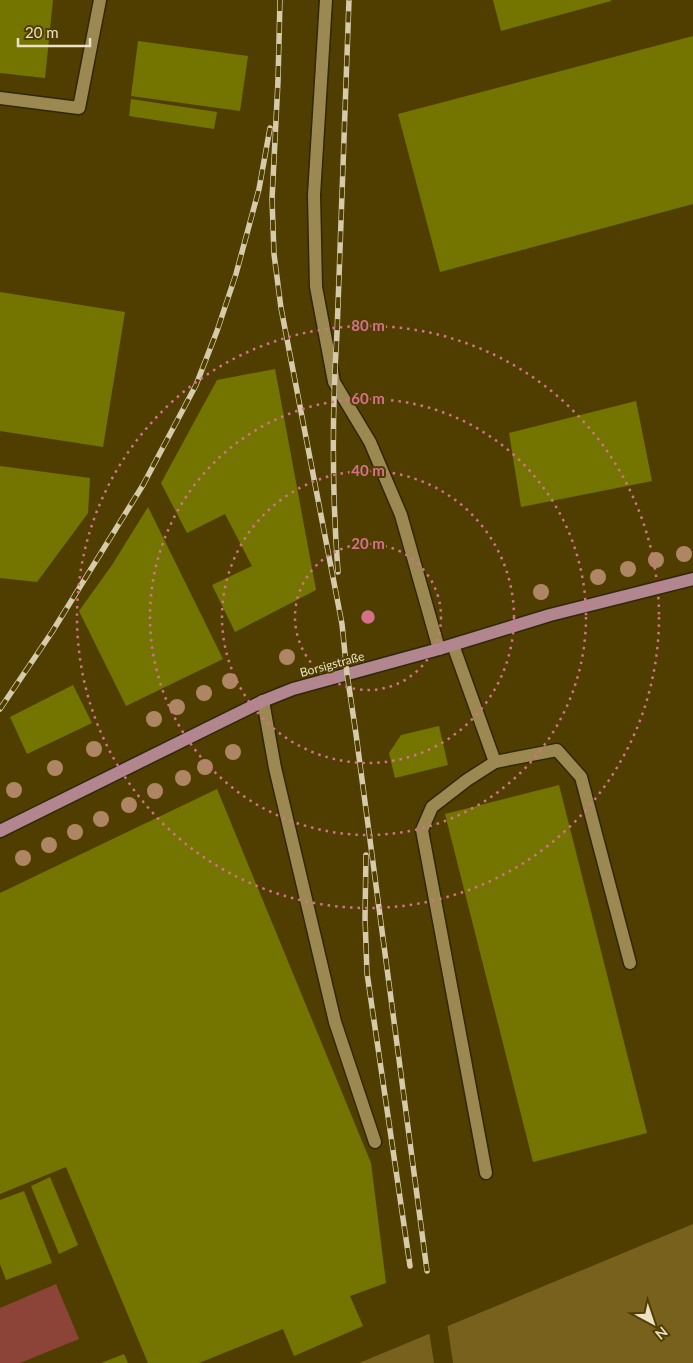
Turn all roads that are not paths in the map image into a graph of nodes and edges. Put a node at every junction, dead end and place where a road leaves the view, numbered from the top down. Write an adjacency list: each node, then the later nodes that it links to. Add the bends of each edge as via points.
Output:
1 (100, 0): 3 (lane, via 79,108)
2 (326, 0): 6 (lane, via 314,195 316,287 334,382 370,442 401,514)
3 (0, 98)
4 (693, 580): 5 (main road, Borsigstraße, via 550,615)
5 (453, 645): 6 (main road, Borsigstraße); 8 (lane)
6 (439, 649): 7 (main road, Borsigstraße, via 293,689)
7 (262, 701): 9 (main road, Borsigstraße); 11 (lane, via 335,1022)
8 (495, 762): 10 (lane, via 557,750 581,778); 12 (lane, via 432,807 422,830)
9 (0, 831)
10 (630, 963)
11 (375, 1142)
12 (486, 1173)

